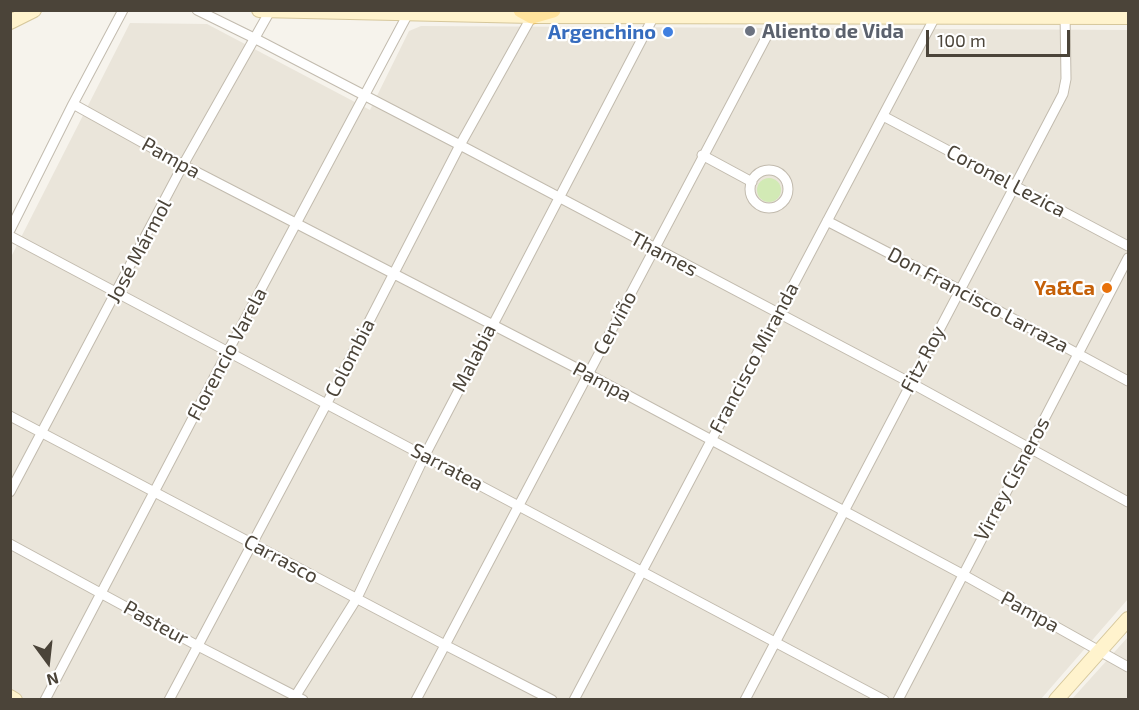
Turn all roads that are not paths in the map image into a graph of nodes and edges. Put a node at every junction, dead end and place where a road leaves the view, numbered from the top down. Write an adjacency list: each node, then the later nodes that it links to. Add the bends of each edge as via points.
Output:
1 (34, 10): 14 (street)
2 (123, 10): 17 (street)
3 (197, 10): 15 (street, Thames)
4 (259, 10): 6 (street)
5 (554, 10): 8 (main road)
6 (270, 11): 7 (street); 15 (street, José Mármol)
7 (409, 12): 8 (street); 16 (street, Florencio Varela)
8 (527, 13): 11 (street); 19 (street, Colombia)
9 (778, 13): 11 (street); 12 (street); 20 (street, Cerviño)
10 (1065, 14): 12 (street); 13 (street); 23 (street, Fitz Roy, via 1065,87)
11 (654, 16): 24 (street, Malabia)
12 (935, 17): 18 (street, Francisco Miranda)
13 (1128, 17)
14 (10, 22)
15 (255, 38): 16 (street, Thames); 21 (street, José Mármol)
16 (365, 96): 19 (street, Thames); 26 (street, Florencio Varela)
17 (73, 104): 21 (street, Pampa); 27 (street)
18 (883, 116): 23 (street, Coronel Lezica); 25 (street, Francisco Miranda)
19 (460, 145): 24 (street, Thames); 32 (street, Colombia)
20 (702, 155): 22 (street); 30 (street, Cerviño)
21 (183, 165): 26 (street, Pampa); 34 (street, José Mármol)
22 (752, 182): 22 (street, via 751,195 759,205 778,206 786,197 785,180 777,172 759,173)
23 (1015, 186): 29 (street, Coronel Lezica); 33 (street, Fitz Roy)
24 (558, 197): 30 (street, Thames); 36 (street, Malabia)
25 (827, 221): 33 (street, Don Francisco Larraza); 35 (street, Francisco Miranda)
26 (296, 224): 32 (street, Pampa); 37 (street, Florencio Varela)
27 (10, 230)
28 (10, 236): 34 (street, Sarratea)
29 (1128, 246)
30 (655, 249): 35 (street, Thames); 39 (street, Cerviño)
31 (1128, 258): 38 (street, Virrey Cisneros)
32 (393, 275): 36 (street, Pampa); 42 (street, Colombia)
33 (960, 290): 38 (street, Don Francisco Larraza); 41 (street, Fitz Roy)
34 (117, 294): 37 (street, Sarratea); 44 (street, José Mármol)
35 (777, 313): 41 (street, Thames); 45 (street, Francisco Miranda)
36 (492, 324): 39 (street, Pampa); 47 (street, Malabia)
37 (227, 352): 42 (street, Sarratea); 49 (street, Florencio Varela)
38 (1077, 353): 40 (street, Don Francisco Larraza); 46 (street, Virrey Cisneros)
39 (588, 375): 45 (street, Pampa); 51 (street, Cerviño)
40 (1128, 381)
41 (911, 383): 46 (street, Thames); 52 (street, Fitz Roy)
42 (327, 404): 47 (street, Sarratea); 54 (street, Colombia)
43 (10, 416): 44 (street, Carrasco)
44 (41, 433): 48 (street, José Mármol); 49 (street, Carrasco)
45 (710, 440): 52 (street, Pampa); 55 (street, Francisco Miranda)
46 (1028, 448): 50 (street, Thames); 56 (street, Virrey Cisneros)
47 (425, 455): 51 (street, Sarratea); 58 (street, Malabia)
48 (10, 492)
49 (155, 493): 54 (street, Carrasco); 57 (street, Florencio Varela)
50 (1128, 502)
51 (519, 506): 55 (street, Sarratea); 61 (street, Cerviño)
52 (844, 511): 56 (street, Pampa); 60 (street, Fitz Roy)
53 (10, 544): 57 (street, Pasteur)
54 (252, 544): 58 (street, Carrasco); 62 (street, Colombia)
55 (641, 571): 60 (street, Sarratea); 72 (street, Francisco Miranda)
56 (962, 574): 63 (street, Pampa); 75 (street, Virrey Cisneros)
57 (102, 594): 62 (street, Pasteur); 68 (street, Florencio Varela)
58 (357, 598): 61 (street, Carrasco); 66 (street, Malabia)
59 (1128, 619): 63 (street)
60 (776, 641): 73 (street, Fitz Roy); 74 (street, Sarratea)
61 (445, 645): 70 (street, Cerviño); 71 (street, Carrasco)
62 (198, 646): 66 (street, Pasteur); 69 (street, Colombia)
63 (1100, 651): 64 (street, Pampa); 76 (street)
64 (1128, 667)
65 (10, 697): 67 (street)
66 (297, 698)
67 (15, 699)
68 (45, 699)
69 (169, 699)
70 (416, 699)
71 (552, 699)
72 (574, 699)
73 (745, 699)
74 (884, 699)
75 (898, 699)
76 (1056, 699)

